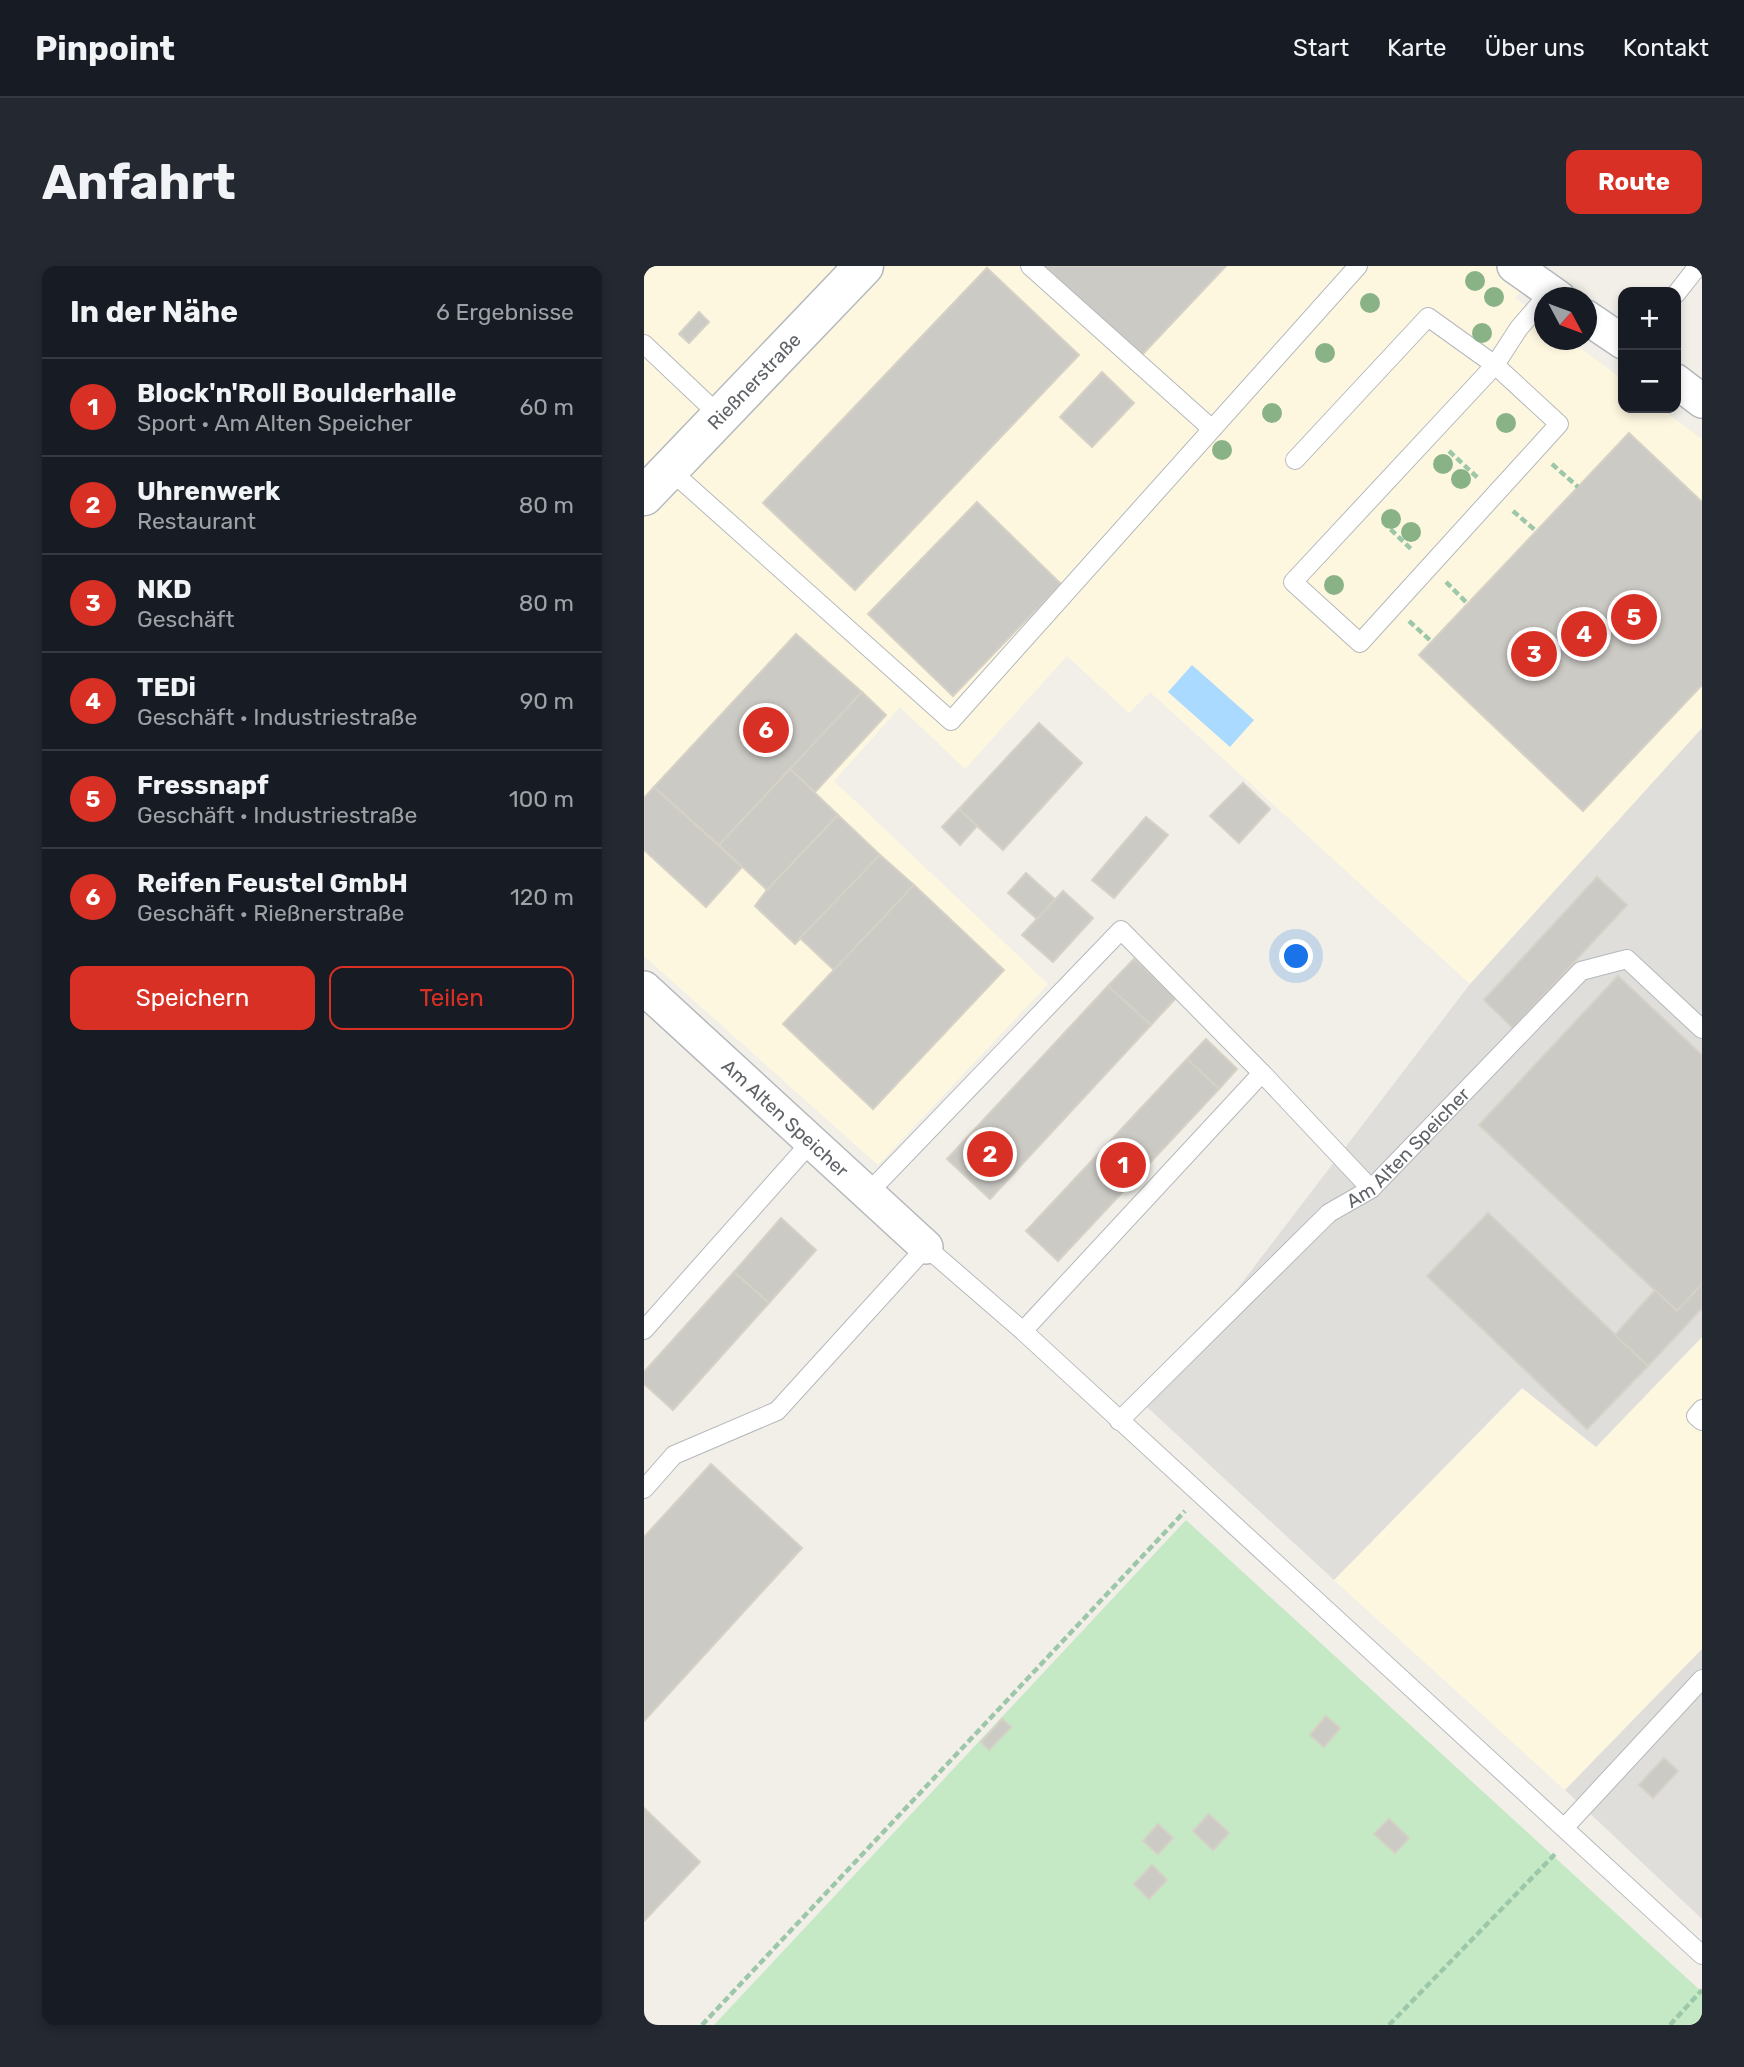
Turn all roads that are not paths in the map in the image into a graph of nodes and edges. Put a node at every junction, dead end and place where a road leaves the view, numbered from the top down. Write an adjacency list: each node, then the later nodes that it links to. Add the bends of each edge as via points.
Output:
1 (864, 266): 15 (street, Rießnerstraße)
2 (1030, 266): 16 (lane)
3 (1358, 266): 16 (lane)
4 (1698, 266): 7 (lane)
5 (1520, 268): 6 (street)
6 (1540, 287)
7 (1681, 287)
8 (1534, 314): 12 (lane)
9 (1597, 324): 10 (street)
10 (1618, 339)
11 (644, 344): 15 (lane)
12 (1495, 365): 12 (lane, via 1293,582 1360,643 1559,424); 17 (lane, via 1428,317)
13 (1681, 385): 14 (street)
14 (1702, 401)
15 (720, 416): 18 (street, Rießnerstraße)
16 (1212, 429): 18 (lane, via 951,721)
17 (1295, 460)
18 (657, 483)
19 (644, 988): 22 (street, Am Alten Speicher)
20 (1702, 1029): 23 (lane, Am Alten Speicher, via 1627,959 1581,971)
21 (1262, 1073): 23 (lane); 24 (lane, via 1121,930); 27 (lane)
22 (811, 1142): 24 (street, Am Alten Speicher); 26 (lane)
23 (1371, 1189): 29 (lane, Am Alten Speicher, via 1329,1213)
24 (868, 1193): 25 (street, Am Alten Speicher)
25 (926, 1247): 27 (lane); 31 (lane, via 777,1411 674,1455)
26 (644, 1330)
27 (1023, 1331): 29 (lane)
28 (1702, 1409): 30 (lane, via 1696,1416)
29 (1119, 1421): 33 (lane)
30 (1702, 1421)
31 (644, 1489)
32 (1702, 1679): 33 (lane)
33 (1568, 1832): 34 (lane)
34 (1702, 1955)

